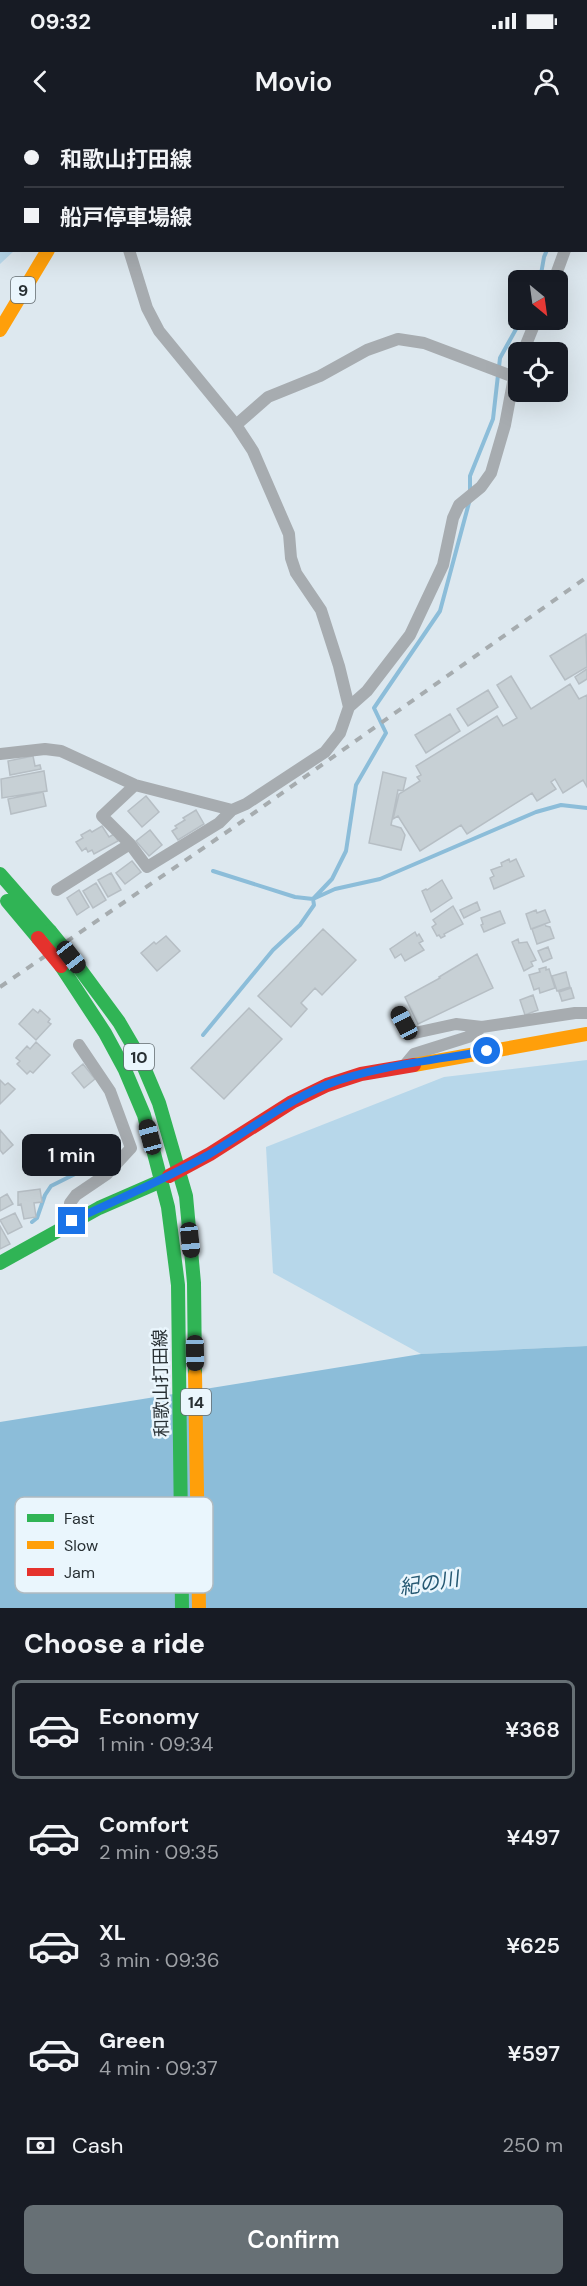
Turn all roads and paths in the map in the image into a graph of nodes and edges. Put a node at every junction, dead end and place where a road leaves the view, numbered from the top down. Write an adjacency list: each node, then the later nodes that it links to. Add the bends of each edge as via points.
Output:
1 (47, 252): 5 (main road, 9)
2 (130, 252): 8 (street, via 147,308 159,331)
3 (562, 252): 4 (street)
4 (557, 270)
5 (0, 330)
6 (508, 375): 8 (street, via 424,343 398,339 268,398)
7 (509, 402): 9 (street, via 492,473 459,505 443,565 410,634 367,691)
8 (236, 425): 9 (street, via 253,451 289,534 296,573 321,610)
9 (349, 707): 12 (street, via 340,733 325,752)
10 (0, 754): 11 (street, via 61,751)
11 (135, 785): 12 (street); 13 (street, via 102,816)
12 (232, 810): 13 (street, via 219,823 147,867)
13 (130, 844): 15 (street)
14 (0, 874): 17 (main road, 10)
15 (57, 890)
16 (0, 892): 17 (main road, 10)
17 (44, 934): 18 (main road, 10, bridge)
18 (66, 961): 25 (main road, 10, via 118,1022 140,1058 159,1103); 26 (main road, 10, via 125,1070 144,1115)
19 (398, 1012): 21 (street, via 410,1034 456,1024)
20 (587, 1013): 21 (street)
21 (482, 1027): 24 (street, via 468,1038 414,1054)
22 (587, 1034): 24 (main road)
23 (79, 1045): 27 (street, via 110,1091 130,1148 107,1174 76,1195 70,1203)
24 (404, 1066): 25 (main road, via 327,1085)
25 (179, 1170): 26 (main road); 30 (main road, 和歌山打田線 / 14, via 186,1196 194,1283)
26 (161, 1180): 27 (main road); 29 (main road, 和歌山打田線 / 14, via 178,1285)
27 (72, 1221): 28 (main road)
28 (0, 1263)
29 (181, 1497)
30 (197, 1497)
31 (182, 1593): 33 (main road, 和歌山打田線 / 14)
32 (199, 1593): 34 (main road, 和歌山打田線 / 14)
33 (182, 1608)
34 (199, 1608)

